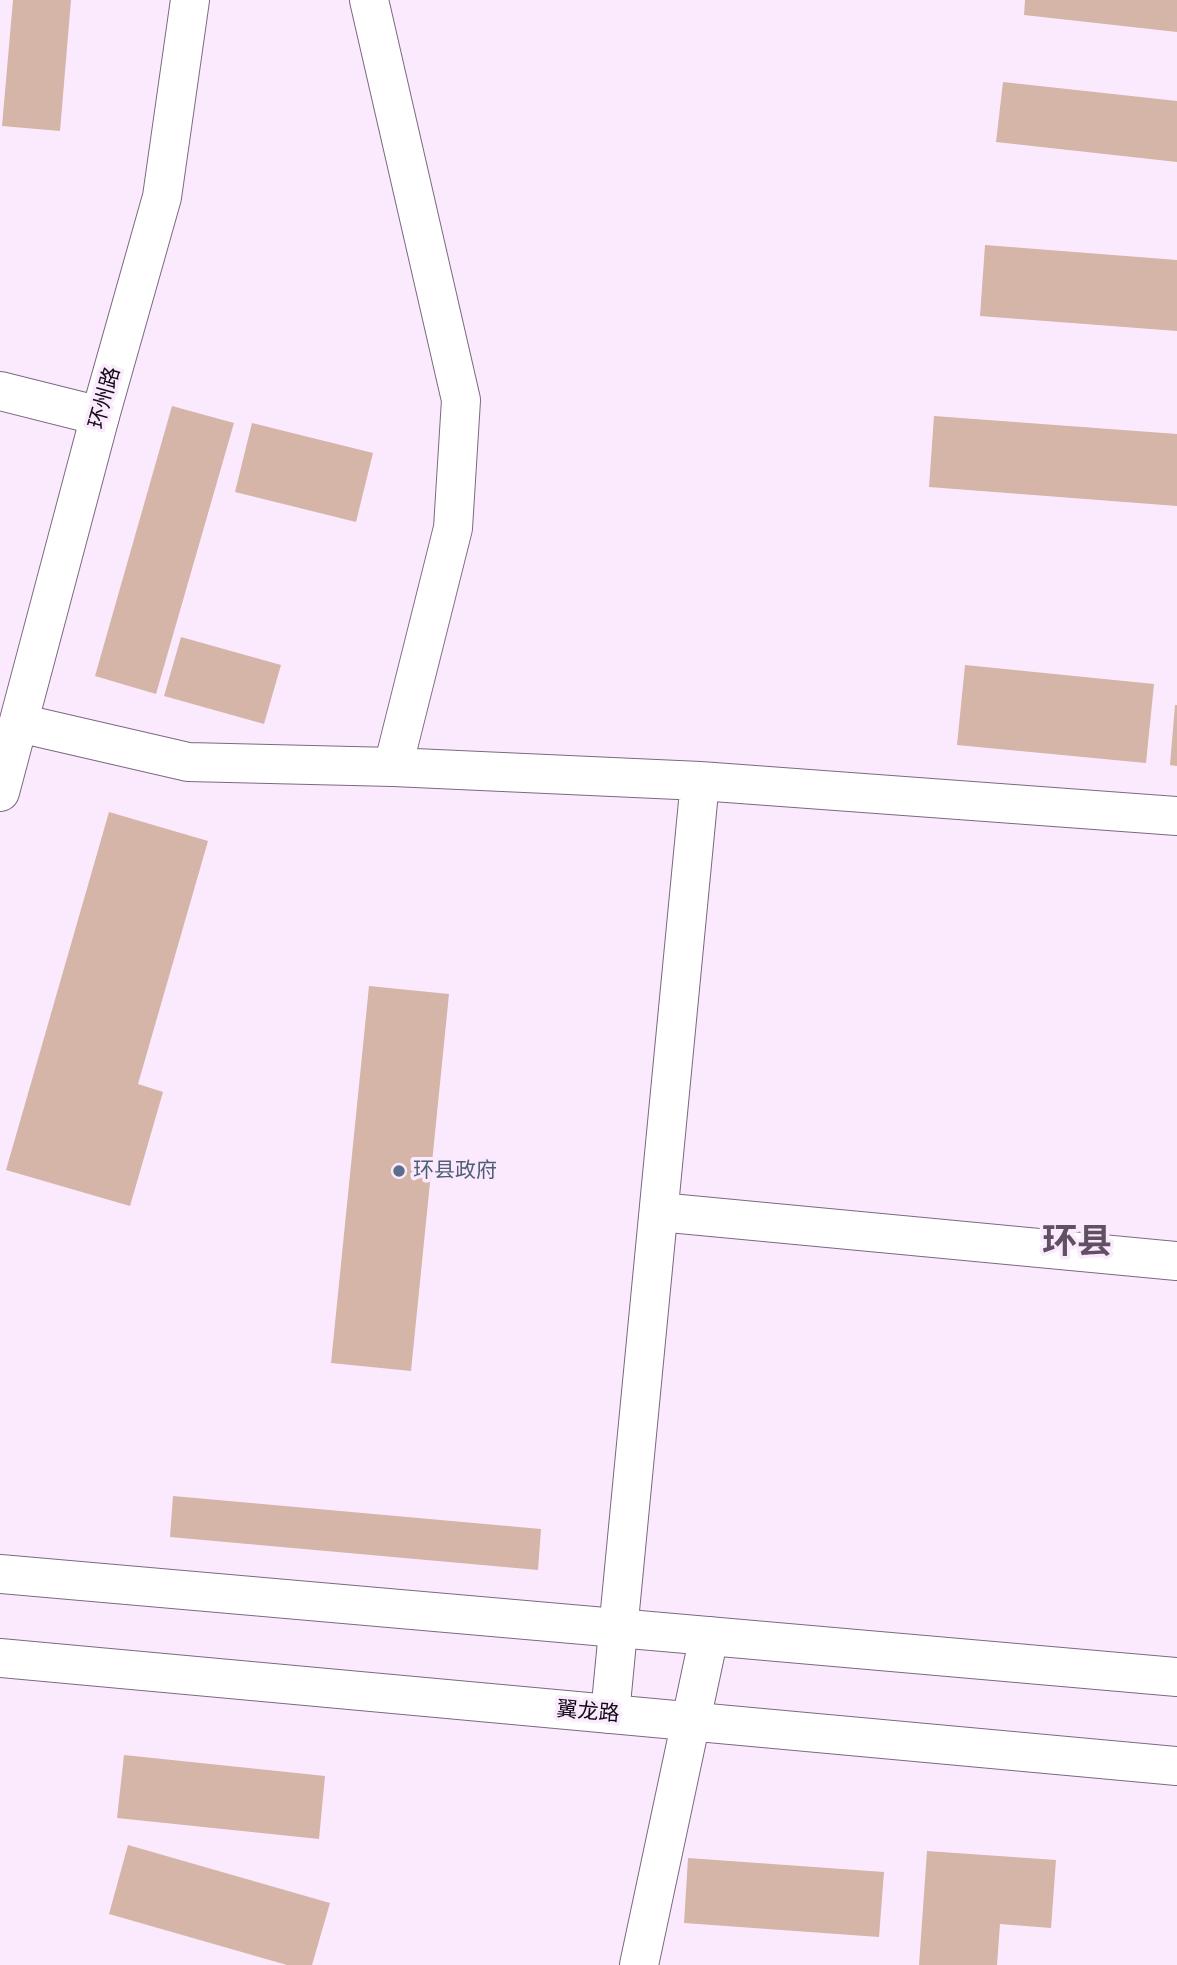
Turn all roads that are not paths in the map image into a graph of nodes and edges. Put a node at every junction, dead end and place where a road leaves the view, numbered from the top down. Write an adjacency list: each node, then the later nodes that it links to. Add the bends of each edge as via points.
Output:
1 (191, 0): 4 (street, 环州路, via 162,197)
2 (369, 0): 6 (street, via 461,400 453,528)
3 (0, 391): 4 (street)
4 (100, 416): 5 (street, 环州路)
5 (19, 723): 6 (street, via 188,762); 8 (street, 环州路)
6 (393, 767): 7 (street)
7 (700, 781): 9 (street); 10 (street)
8 (0, 792)
9 (1177, 816)
10 (659, 1212): 11 (street); 13 (street)
11 (1177, 1261)
12 (0, 1574): 13 (street)
13 (617, 1628): 14 (street); 17 (street)
14 (709, 1636): 16 (street); 18 (street)
15 (0, 1658): 17 (street, 翼龙路)
16 (1177, 1677)
17 (610, 1714): 18 (street, 翼龙路)
18 (690, 1721): 19 (street, 翼龙路); 20 (street)
19 (1177, 1766)
20 (639, 1965)

